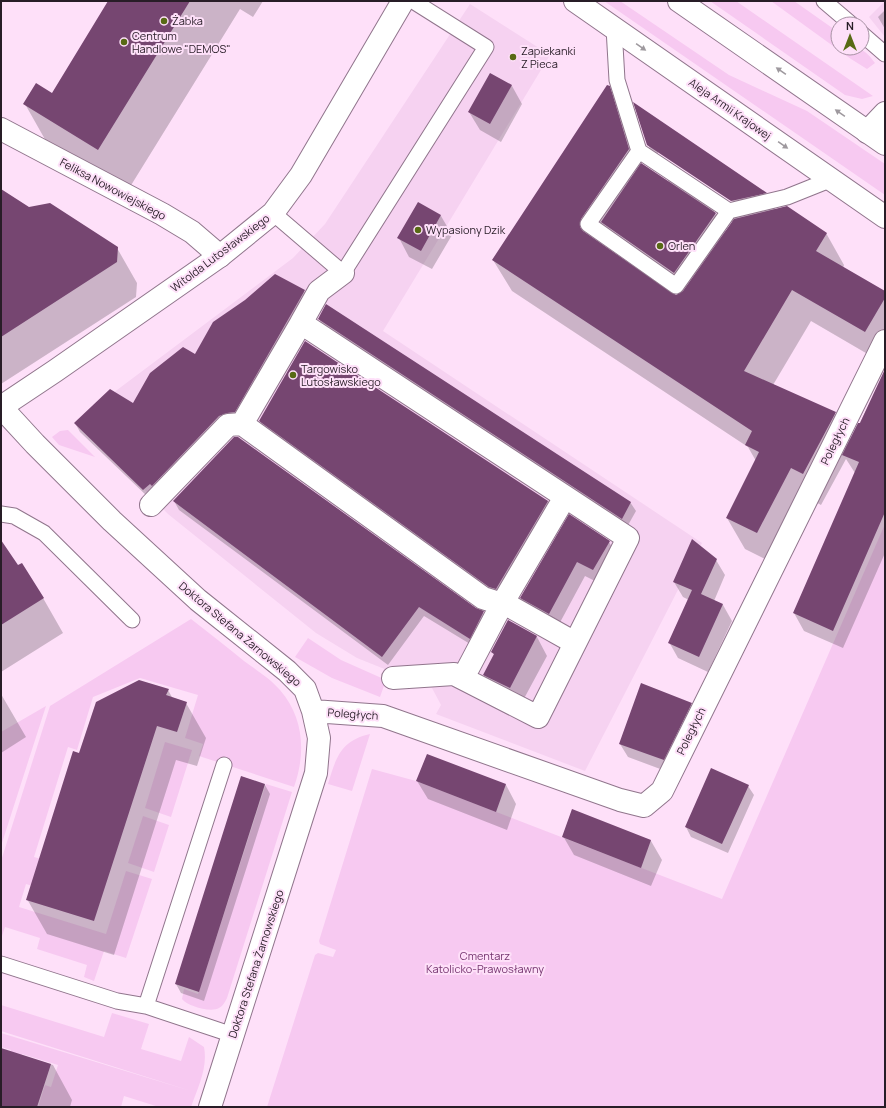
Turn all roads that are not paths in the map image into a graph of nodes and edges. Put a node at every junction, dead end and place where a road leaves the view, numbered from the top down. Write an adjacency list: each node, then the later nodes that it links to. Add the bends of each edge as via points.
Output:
1 (403, 1): 17 (street, Witolda Lutosławskiego, via 301,175)
2 (413, 1): 20 (lane, via 486,47)
3 (575, 1): 7 (street, Aleja Armii Krajowej)
4 (679, 1): 12 (street, one-way to 4)
5 (824, 1): 6 (lane)
6 (842, 16)
7 (614, 28): 14 (lane, via 617,80); 15 (street, Aleja Armii Krajowej, one-way to 15)
8 (870, 41): 9 (lane)
9 (885, 54)
10 (885, 113): 12 (street)
11 (1, 129): 19 (street, Feliksa Nowowiejskiego, via 162,214 192,232)
12 (867, 132): 13 (street)
13 (885, 144)
14 (639, 151): 16 (lane); 16 (lane, via 588,224 676,286)
15 (832, 179): 16 (lane, via 787,197); 18 (street, Aleja Armii Krajowej)
16 (729, 211)
17 (273, 213): 19 (street, Witolda Lutosławskiego); 20 (lane)
18 (885, 217)
19 (220, 256): 23 (street, Witolda Lutosławskiego)
20 (343, 273): 21 (street, via 319,291)
21 (301, 323): 24 (street); 25 (street)
22 (885, 341): 33 (street, Poległych, via 662,791 644,806 620,800 383,716)
23 (1, 407): 33 (street, Doktora Stefana Żarnowskiego, via 117,526 198,600 287,671 305,689)
24 (242, 424): 26 (street, via 228,425); 28 (street, via 483,598)
25 (564, 497): 28 (street); 30 (street, via 628,538)
26 (151, 505)
27 (1, 514): 29 (lane, via 14,516 44,533)
28 (502, 604): 30 (street); 32 (street)
29 (132, 620)
30 (575, 643): 32 (street, via 538,717)
31 (393, 678): 32 (street, via 454,674)
32 (463, 678)
33 (313, 711): 37 (street, Doktora Stefana Żarnowskiego, via 319,738 316,773)
34 (224, 766): 36 (lane)
35 (1, 964): 36 (lane, via 117,1001)
36 (146, 1006): 37 (lane)
37 (233, 1035): 38 (street, Doktora Stefana Żarnowskiego)
38 (210, 1107)

